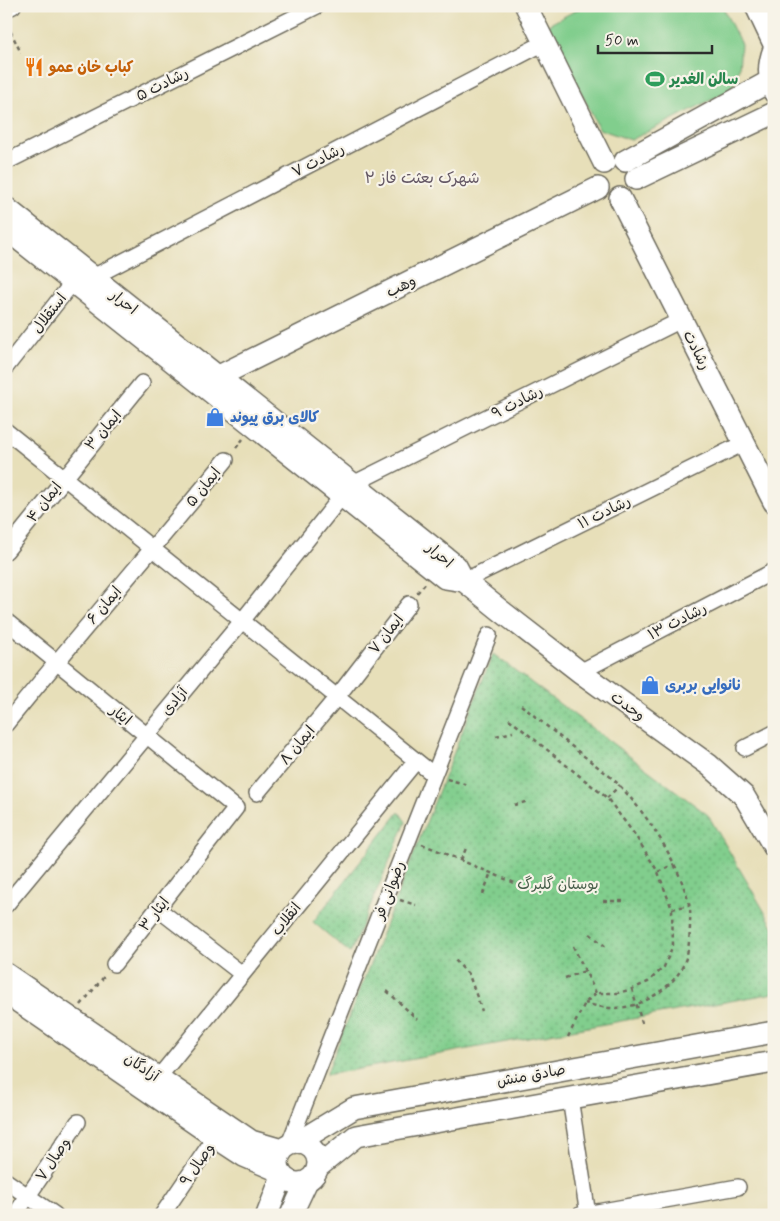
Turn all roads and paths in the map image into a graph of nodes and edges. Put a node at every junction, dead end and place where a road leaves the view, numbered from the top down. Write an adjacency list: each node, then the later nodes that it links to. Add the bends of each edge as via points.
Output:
1 (13, 6): 5 (street)
2 (317, 6): 14 (street, رشادت ۵)
3 (526, 6): 7 (street)
4 (756, 6): 8 (street)
5 (6, 9)
6 (6, 23): 10 (path)
7 (544, 42): 15 (street); 21 (street, رشادت ۷)
8 (774, 44)
9 (774, 50): 11 (street, via 770,60)
10 (21, 53)
11 (772, 86): 13 (street)
12 (774, 113): 16 (street)
13 (625, 161): 15 (street, via 614,159); 16 (street, via 633,168)
14 (6, 162)
15 (604, 163): 17 (street, via 597,172)
16 (636, 179): 18 (street, via 631,191)
17 (598, 188): 18 (street, via 607,196); 25 (street, وهب)
18 (620, 198): 22 (street, رشادت)
19 (6, 208): 21 (street, احرار)
20 (6, 229): 21 (street, احرار)
21 (83, 280): 23 (street, استقلال); 25 (street, احرار)
22 (681, 320): 28 (street, رشادت); 31 (street, رشادت ۹)
23 (6, 367)
24 (142, 383): 30 (street, ایمان ۳)
25 (214, 383): 26 (street, احرار); 31 (street, احرار)
26 (254, 426): 29 (path, ایمان ۵); 31 (street, احرار)
27 (6, 431): 30 (street)
28 (744, 443): 32 (street, رشادت); 37 (street, رشادت ۱۱)
29 (226, 460): 33 (street, ایمان ۵)
30 (64, 478): 33 (street); 34 (street, ایمان ۴)
31 (347, 490): 35 (street, احرار); 37 (street, احرار, via 456,566); 39 (street, آزادی)
32 (774, 502)
33 (153, 549): 39 (street); 42 (street, ایمان ۶)
34 (6, 551)
35 (435, 571): 37 (street, احرار, via 445,578); 38 (path, ایمان ۷)
36 (774, 571): 43 (street, رشادت ۱۳)
37 (464, 581): 43 (street, وحدت)
38 (409, 604): 44 (street, ایمان ۷)
39 (242, 620): 44 (street); 50 (street, آزادی)
40 (6, 622): 42 (street, ایثار)
41 (489, 635): 54 (street, رضوانی فر)
42 (56, 662): 47 (street, ایمان ۶); 50 (street, ایثار)
43 (580, 672): 64 (street, وحدت, via 709,765 744,796)
44 (337, 697): 53 (street); 57 (street, ایمان ۸)
45 (521, 705): 56 (path)
46 (509, 719): 58 (path)
47 (6, 724)
48 (512, 732): 51 (path)
49 (774, 732): 52 (street)
50 (146, 735): 61 (street, ایثار); 73 (street, آزادی)
51 (496, 736)
52 (745, 748)
53 (416, 761): 54 (street); 84 (street, انقلاب)
54 (434, 775): 55 (path); 62 (street, رضوانی فر)
55 (468, 785)
56 (620, 785): 58 (path); 66 (path, via 650,823)
57 (258, 793)
58 (607, 798): 68 (path)
59 (529, 801): 60 (path)
60 (514, 805)
61 (236, 808): 75 (street, ایثار ۳)
62 (409, 838): 65 (path); 103 (street, رضوانی فر)
63 (467, 846): 65 (path)
64 (774, 847)
65 (461, 860): 67 (path)
66 (674, 864): 68 (path); 74 (path)
67 (491, 872): 69 (path); 70 (path)
68 (658, 872): 76 (path)
69 (483, 894)
70 (539, 895)
71 (603, 901): 72 (path)
72 (623, 901)
73 (6, 905)
74 (690, 905): 76 (path); 91 (path, via 689,950 682,970 672,982)
75 (158, 909): 81 (street, ایثار ۳); 84 (street)
76 (672, 909): 86 (path, via 674,945 664,967 648,982)
77 (590, 934): 79 (path)
78 (572, 946): 82 (path)
79 (606, 947)
80 (455, 960): 92 (path, via 469,975)
81 (114, 964): 93 (path)
82 (585, 971): 85 (path); 88 (path)
83 (6, 974): 93 (street, آزادگان)
84 (242, 974): 99 (street, انقلاب)
85 (565, 978)
86 (632, 989): 88 (path); 91 (path)
87 (387, 991): 94 (path)
88 (596, 993): 90 (path)
89 (6, 994): 102 (street, آزادگان)
90 (585, 1003): 91 (path, via 617,1009); 97 (path)
91 (637, 1005): 95 (path)
92 (482, 1011)
93 (71, 1018): 99 (street, آزادگان)
94 (417, 1019)
95 (642, 1023)
96 (774, 1032): 103 (street, صادق منش, via 354,1108)
97 (568, 1037)
98 (774, 1062): 100 (street, صادق منش)
99 (158, 1078): 103 (street, آزادگان, via 251,1141)
100 (570, 1098): 104 (street, صادق منش, via 356,1136); 108 (street)
101 (78, 1122): 107 (street, وصال ۷)
102 (215, 1137): 103 (street, آزادگان, via 244,1156); 111 (street, وصال ۹)
103 (286, 1157): 104 (street, via 287,1180 300,1183); 104 (street, via 309,1146 317,1155); 112 (street)
104 (312, 1174): 113 (street)
105 (6, 1181): 107 (street)
106 (738, 1187): 108 (street)
107 (28, 1196): 109 (street, وصال ۷); 110 (street)
108 (586, 1214)
109 (15, 1215)
110 (55, 1215)
111 (162, 1215)
112 (267, 1215)
113 (291, 1215)

